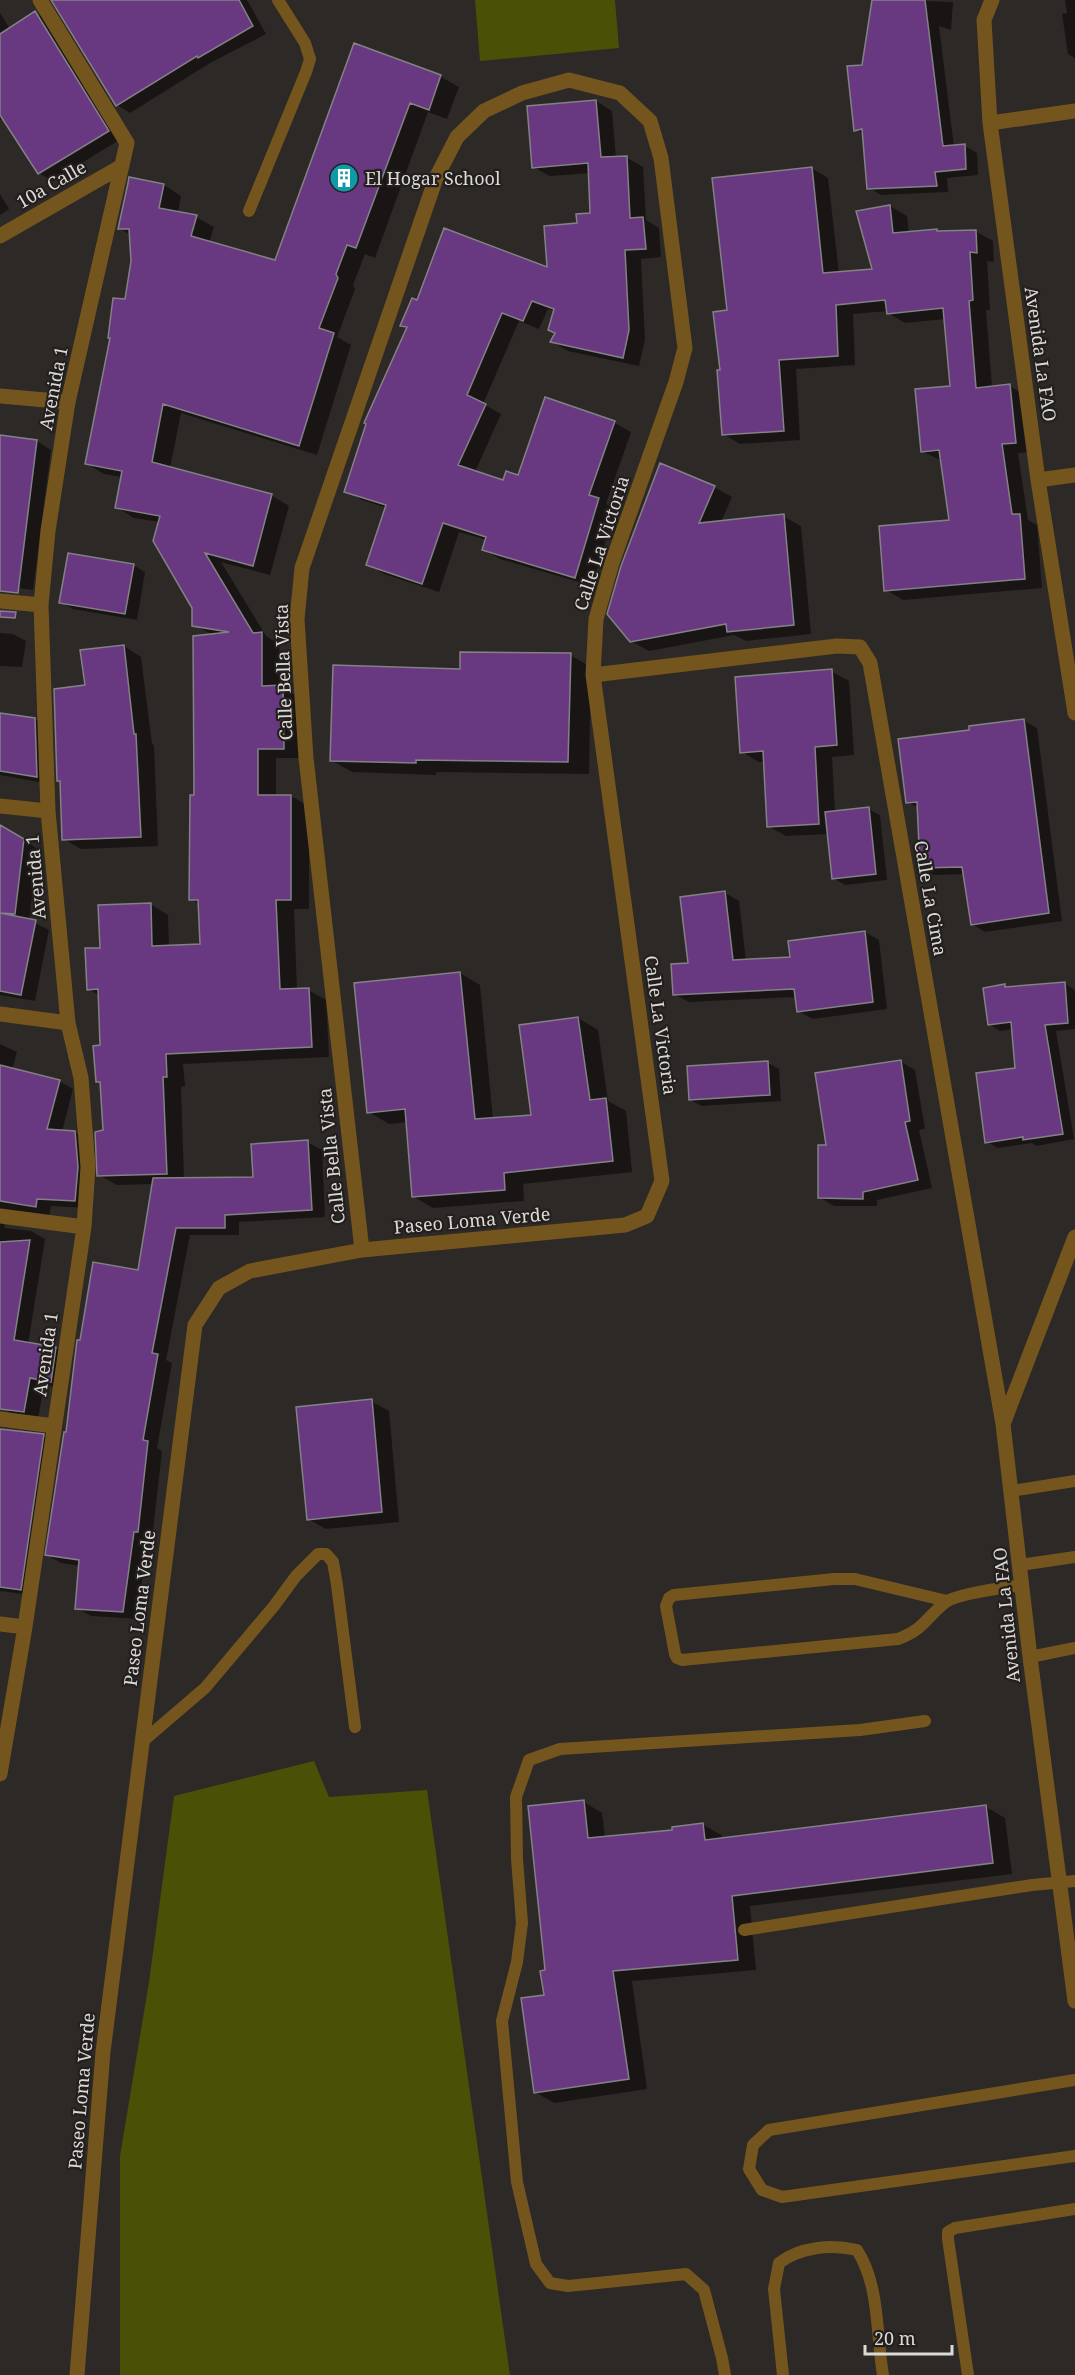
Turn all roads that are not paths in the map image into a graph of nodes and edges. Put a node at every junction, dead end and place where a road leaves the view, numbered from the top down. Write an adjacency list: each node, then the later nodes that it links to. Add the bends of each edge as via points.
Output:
1 (40, 0): 7 (street, Avenida 1, via 127,143)
2 (278, 0): 8 (lane, via 305,43 310,59)
3 (992, 0): 6 (street, Avenida La FAO, via 984,20)
4 (569, 80): 16 (street, Calle La Victoria, via 621,93 650,121 661,158 685,348 596,619); 26 (street, Calle Bella Vista, via 522,93 484,111 457,137 436,178 302,568 297,619 306,758)
5 (1075, 111): 6 (street)
6 (990, 123): 13 (street, Avenida La FAO)
7 (122, 166): 9 (street, 10a Calle); 11 (street, Avenida 1)
8 (249, 211)
9 (0, 236)
10 (0, 396): 11 (street)
11 (68, 402): 15 (street, Avenida 1)
12 (1075, 475): 13 (street)
13 (1038, 480): 17 (street, Avenida La FAO)
14 (0, 601): 15 (street)
15 (41, 605): 19 (street, Avenida 1)
16 (593, 675): 23 (street, Calle La Victoria, via 662,1181); 28 (street, Calle La Cima, via 837,645 860,647 870,663)
17 (1075, 713)
18 (0, 806): 19 (street)
19 (48, 811): 21 (street, Avenida 1)
20 (0, 1014): 21 (street)
21 (68, 1023): 24 (street, Avenida 1, via 81,1078 88,1167)
22 (0, 1216): 24 (street)
23 (647, 1216): 26 (street, Paseo Loma Verde, via 625,1225)
24 (84, 1227): 29 (street, Avenida 1)
25 (1075, 1237): 28 (street, Avenida La FAO)
26 (362, 1250): 42 (street, Paseo Loma Verde, via 250,1271 219,1288 195,1325)
27 (0, 1419): 29 (street)
28 (1003, 1424): 31 (street, Avenida La FAO)
29 (54, 1426): 37 (street, Avenida 1)
30 (1075, 1481): 31 (lane)
31 (1011, 1491): 33 (street, Avenida La FAO)
32 (1075, 1557): 33 (lane)
33 (1020, 1565): 34 (street, Avenida La FAO)
34 (1023, 1585): 35 (lane); 39 (street, Avenida La FAO)
35 (947, 1601): 35 (lane, via 915,1633 898,1639 682,1660 675,1654 666,1606 674,1595 834,1579 865,1580)
36 (0, 1624): 37 (street)
37 (25, 1627): 43 (street, Avenida 1)
38 (1075, 1648): 39 (lane)
39 (1030, 1658): 44 (street, Avenida La FAO)
40 (926, 1721): 51 (lane, via 860,1730 560,1749 529,1760 516,1797 522,1923 502,2021 517,2182 536,2264 550,2283 568,2286 686,2274 704,2290)
41 (355, 1727): 42 (lane, via 333,1562 326,1554 318,1554 205,1688)
42 (142, 1742): 50 (street, Paseo Loma Verde, via 103,2052)
43 (0, 1774)
44 (1068, 1881): 45 (lane); 46 (street, Avenida La FAO)
45 (744, 1930)
46 (1075, 2001)
47 (1075, 2080): 48 (lane, via 768,2130 753,2145 748,2169 762,2190 782,2197)
48 (1075, 2156)
49 (1075, 2209): 54 (lane, via 948,2232)
50 (77, 2375)
51 (725, 2375)
52 (783, 2375): 53 (lane, via 774,2289 778,2263 790,2254 841,2247 857,2250 867,2265)
53 (883, 2375)
54 (968, 2375)

